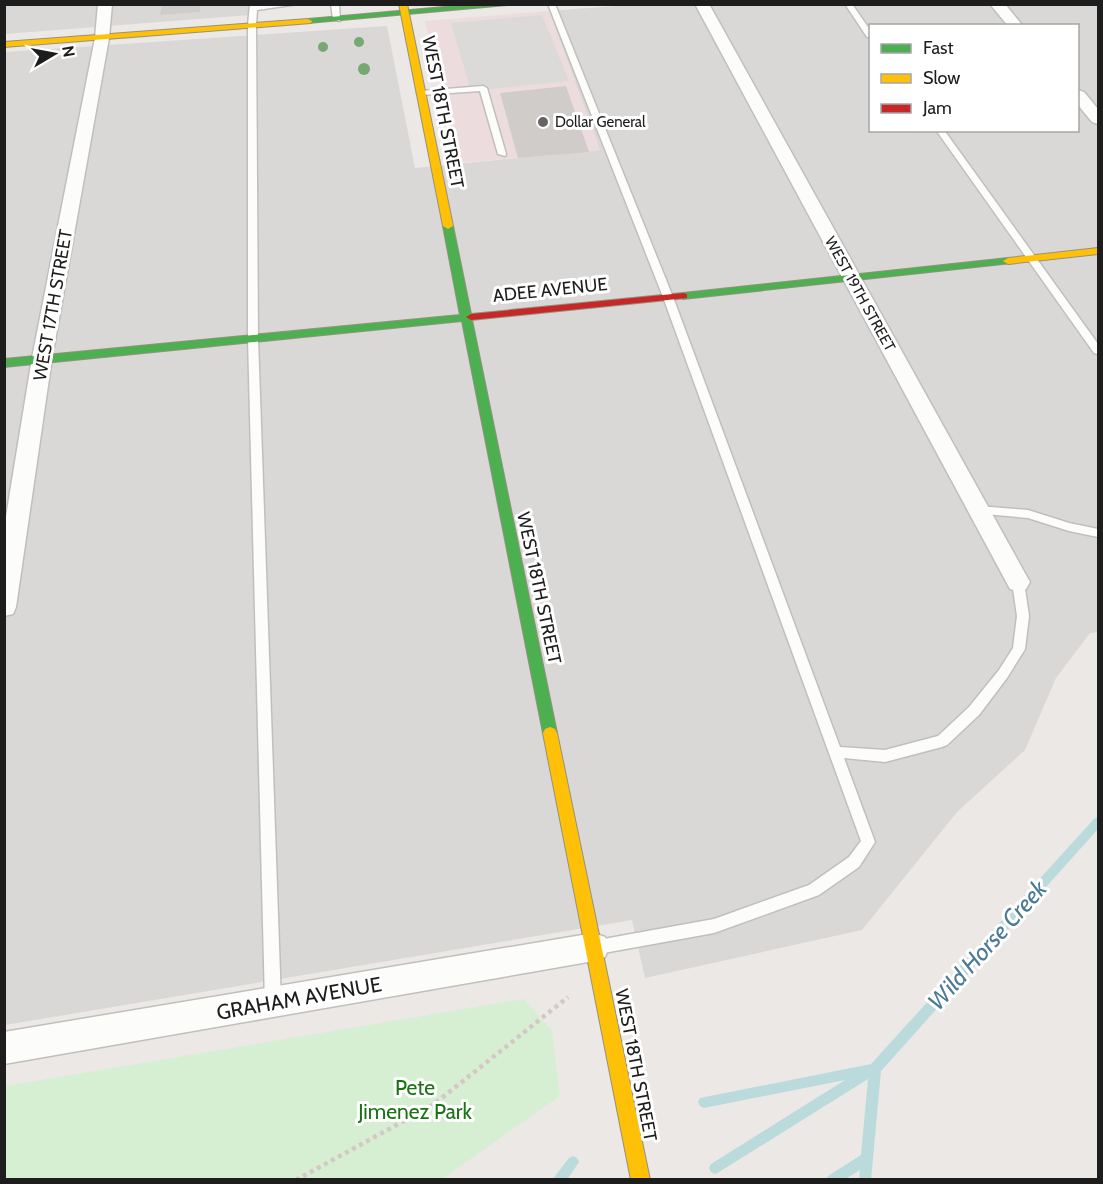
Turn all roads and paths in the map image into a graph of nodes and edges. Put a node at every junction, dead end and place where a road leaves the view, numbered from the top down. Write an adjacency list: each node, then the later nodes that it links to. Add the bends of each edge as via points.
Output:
1 (105, 4): 14 (street, WEST 17TH STREET)
2 (295, 4): 8 (lane)
3 (513, 4): 9 (street)
4 (551, 4): 24 (lane)
5 (702, 4): 23 (street, WEST 19TH STREET)
6 (848, 4): 13 (lane)
7 (997, 4): 11 (street)
8 (254, 6): 12 (lane)
9 (404, 9): 10 (street); 16 (street, WEST 18TH STREET)
10 (336, 12): 12 (street)
11 (1014, 24)
12 (252, 26): 14 (street); 26 (lane)
13 (869, 34)
14 (102, 38): 15 (street); 28 (street, WEST 17TH STREET)
15 (4, 45)
16 (421, 93): 20 (lane, via 483,88); 25 (street, WEST 18TH STREET)
17 (1079, 97): 18 (street)
18 (1098, 118)
19 (941, 132): 22 (lane)
20 (502, 154)
21 (1098, 251): 22 (street, ADEE AVENUE)
22 (1034, 258): 23 (street, ADEE AVENUE); 27 (lane)
23 (852, 279): 24 (street, ADEE AVENUE); 30 (street, WEST 19TH STREET)
24 (668, 297): 25 (street, ADEE AVENUE); 34 (lane)
25 (466, 317): 26 (street, ADEE AVENUE); 35 (street, WEST 18TH STREET)
26 (253, 338): 28 (street, ADEE AVENUE); 36 (lane)
27 (1098, 351)
28 (42, 358): 29 (street, ADEE AVENUE); 33 (street, WEST 17TH STREET)
29 (4, 363)
30 (978, 510): 31 (lane, via 1028,514); 32 (street, WEST 19TH STREET)
31 (1098, 532)
32 (1018, 582): 34 (lane, via 1023,616 1019,649 974,711 950,734 942,741 885,756)
33 (4, 607)
34 (835, 752): 35 (lane, via 868,842 854,862 814,890 714,926)
35 (596, 960): 36 (street, GRAHAM AVENUE); 38 (path, via 433,1105); 39 (street, WEST 18TH STREET)
36 (273, 1003): 37 (street, GRAHAM AVENUE)
37 (4, 1048)
38 (296, 1179)
39 (641, 1179)

